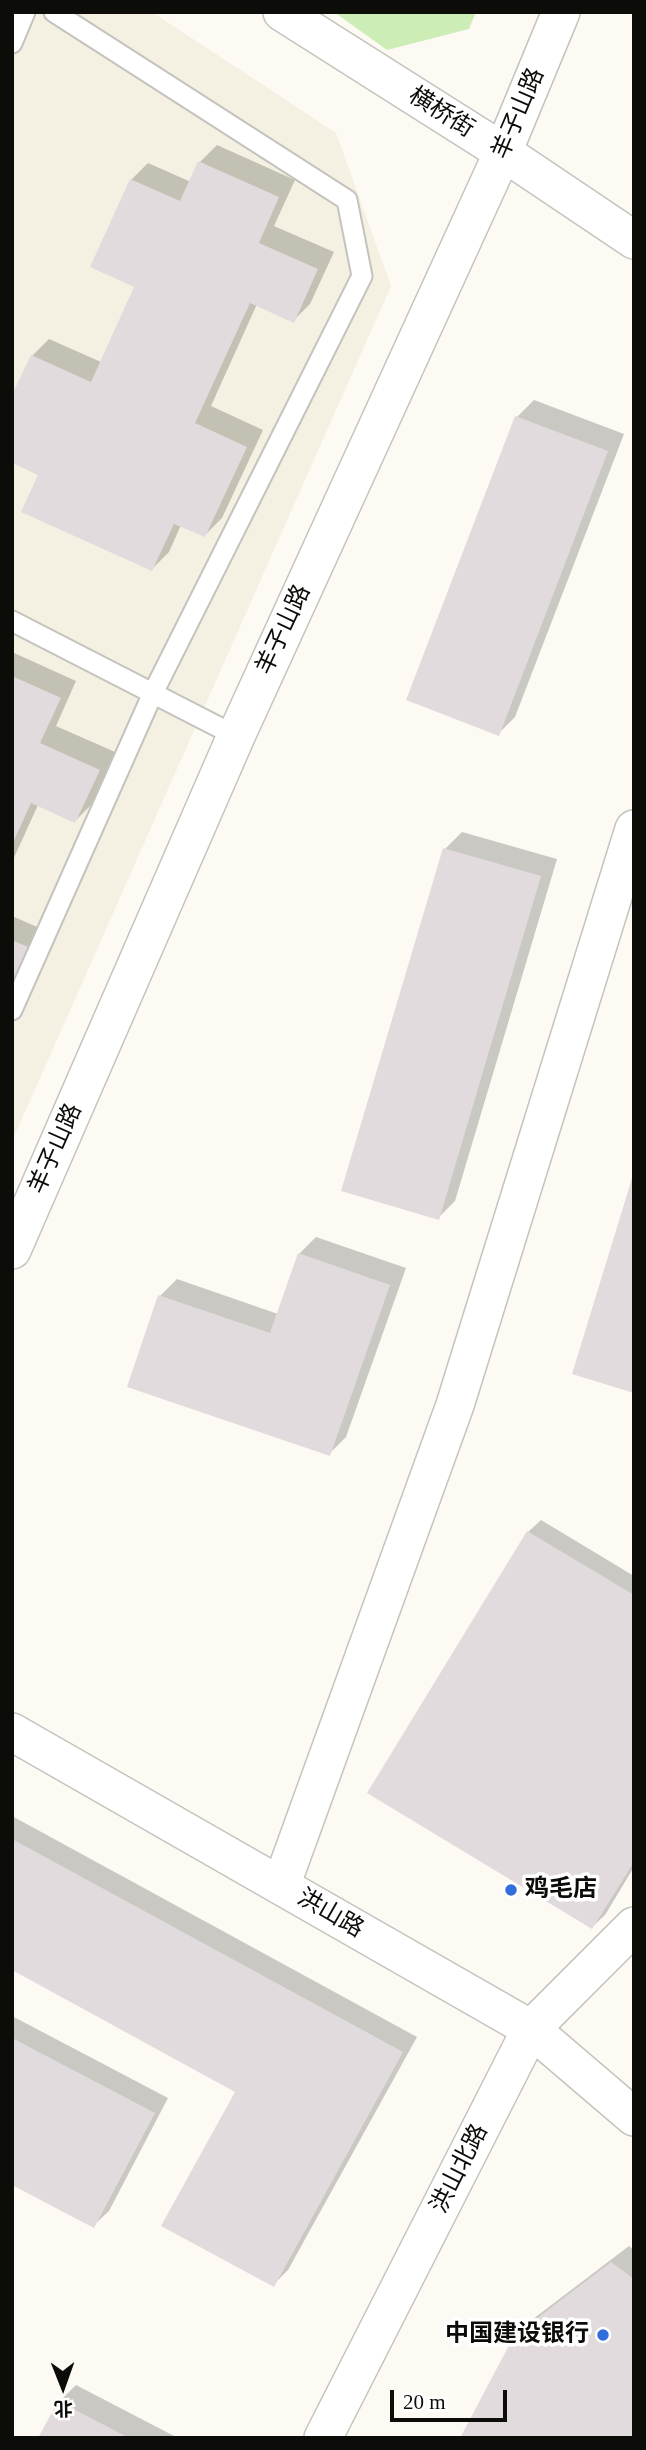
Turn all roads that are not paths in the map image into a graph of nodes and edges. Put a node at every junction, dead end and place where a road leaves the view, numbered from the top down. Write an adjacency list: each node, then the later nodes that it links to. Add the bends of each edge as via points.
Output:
1 (25, 12): 5 (lane)
2 (54, 12): 9 (lane, via 347,200 362,276)
3 (282, 12): 6 (street, 横桥街)
4 (561, 12): 6 (street, 羊子山路)
5 (12, 43)
6 (503, 152): 7 (street, 横桥街); 10 (street, 羊子山路)
7 (634, 240)
8 (12, 621): 9 (lane)
9 (153, 693): 10 (lane); 12 (lane)
10 (236, 736): 13 (street, 羊子山路)
11 (634, 829): 15 (street, via 454,1405)
12 (12, 1010)
13 (12, 1250)
14 (12, 1732): 15 (street, 洪山路)
15 (281, 1886): 17 (street, 洪山路)
16 (634, 1926): 17 (street, 洪山北路)
17 (531, 2029): 18 (street, 洪山路); 19 (street, 洪山北路)
18 (634, 2117)
19 (323, 2438)

